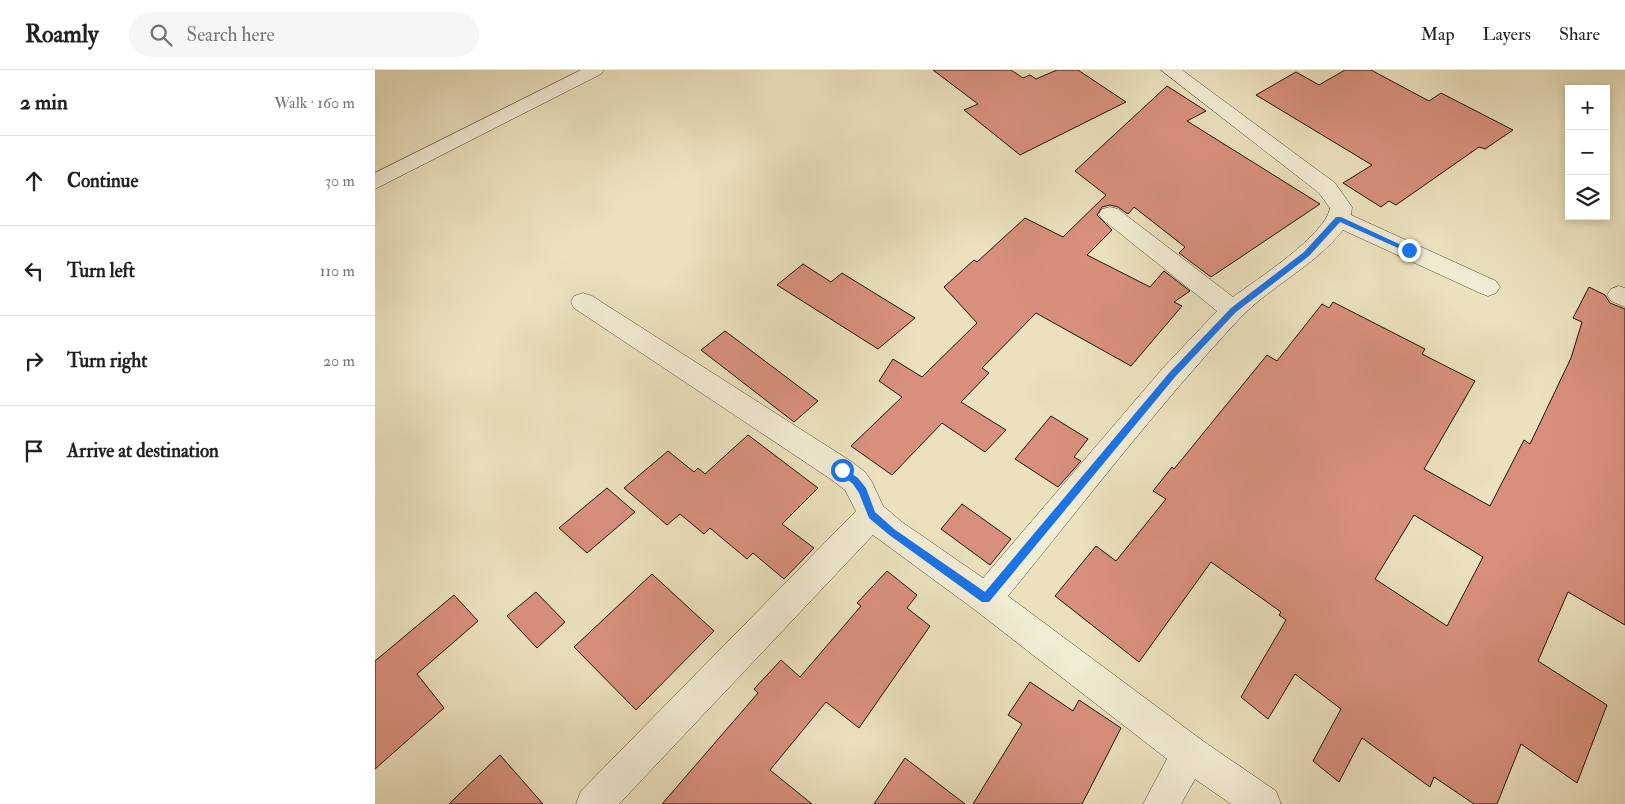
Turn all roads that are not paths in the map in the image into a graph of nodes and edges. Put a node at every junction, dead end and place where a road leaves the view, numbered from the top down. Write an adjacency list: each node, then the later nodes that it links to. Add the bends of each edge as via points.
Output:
1 (595, 70): 3 (street)
2 (1170, 70): 5 (street, via 1327,188 1341,207)
3 (375, 182)
4 (1110, 214): 8 (street)
5 (1339, 219): 6 (street); 8 (street, via 1306,254)
6 (1488, 287)
7 (583, 302): 9 (street, via 842,470 863,491)
8 (1233, 310): 10 (street, via 1172,375)
9 (872, 515): 10 (street, via 891,532); 12 (street)
10 (986, 598): 11 (street)
11 (1190, 754): 13 (street); 14 (street)
12 (594, 804)
13 (1161, 804)
14 (1263, 804)

